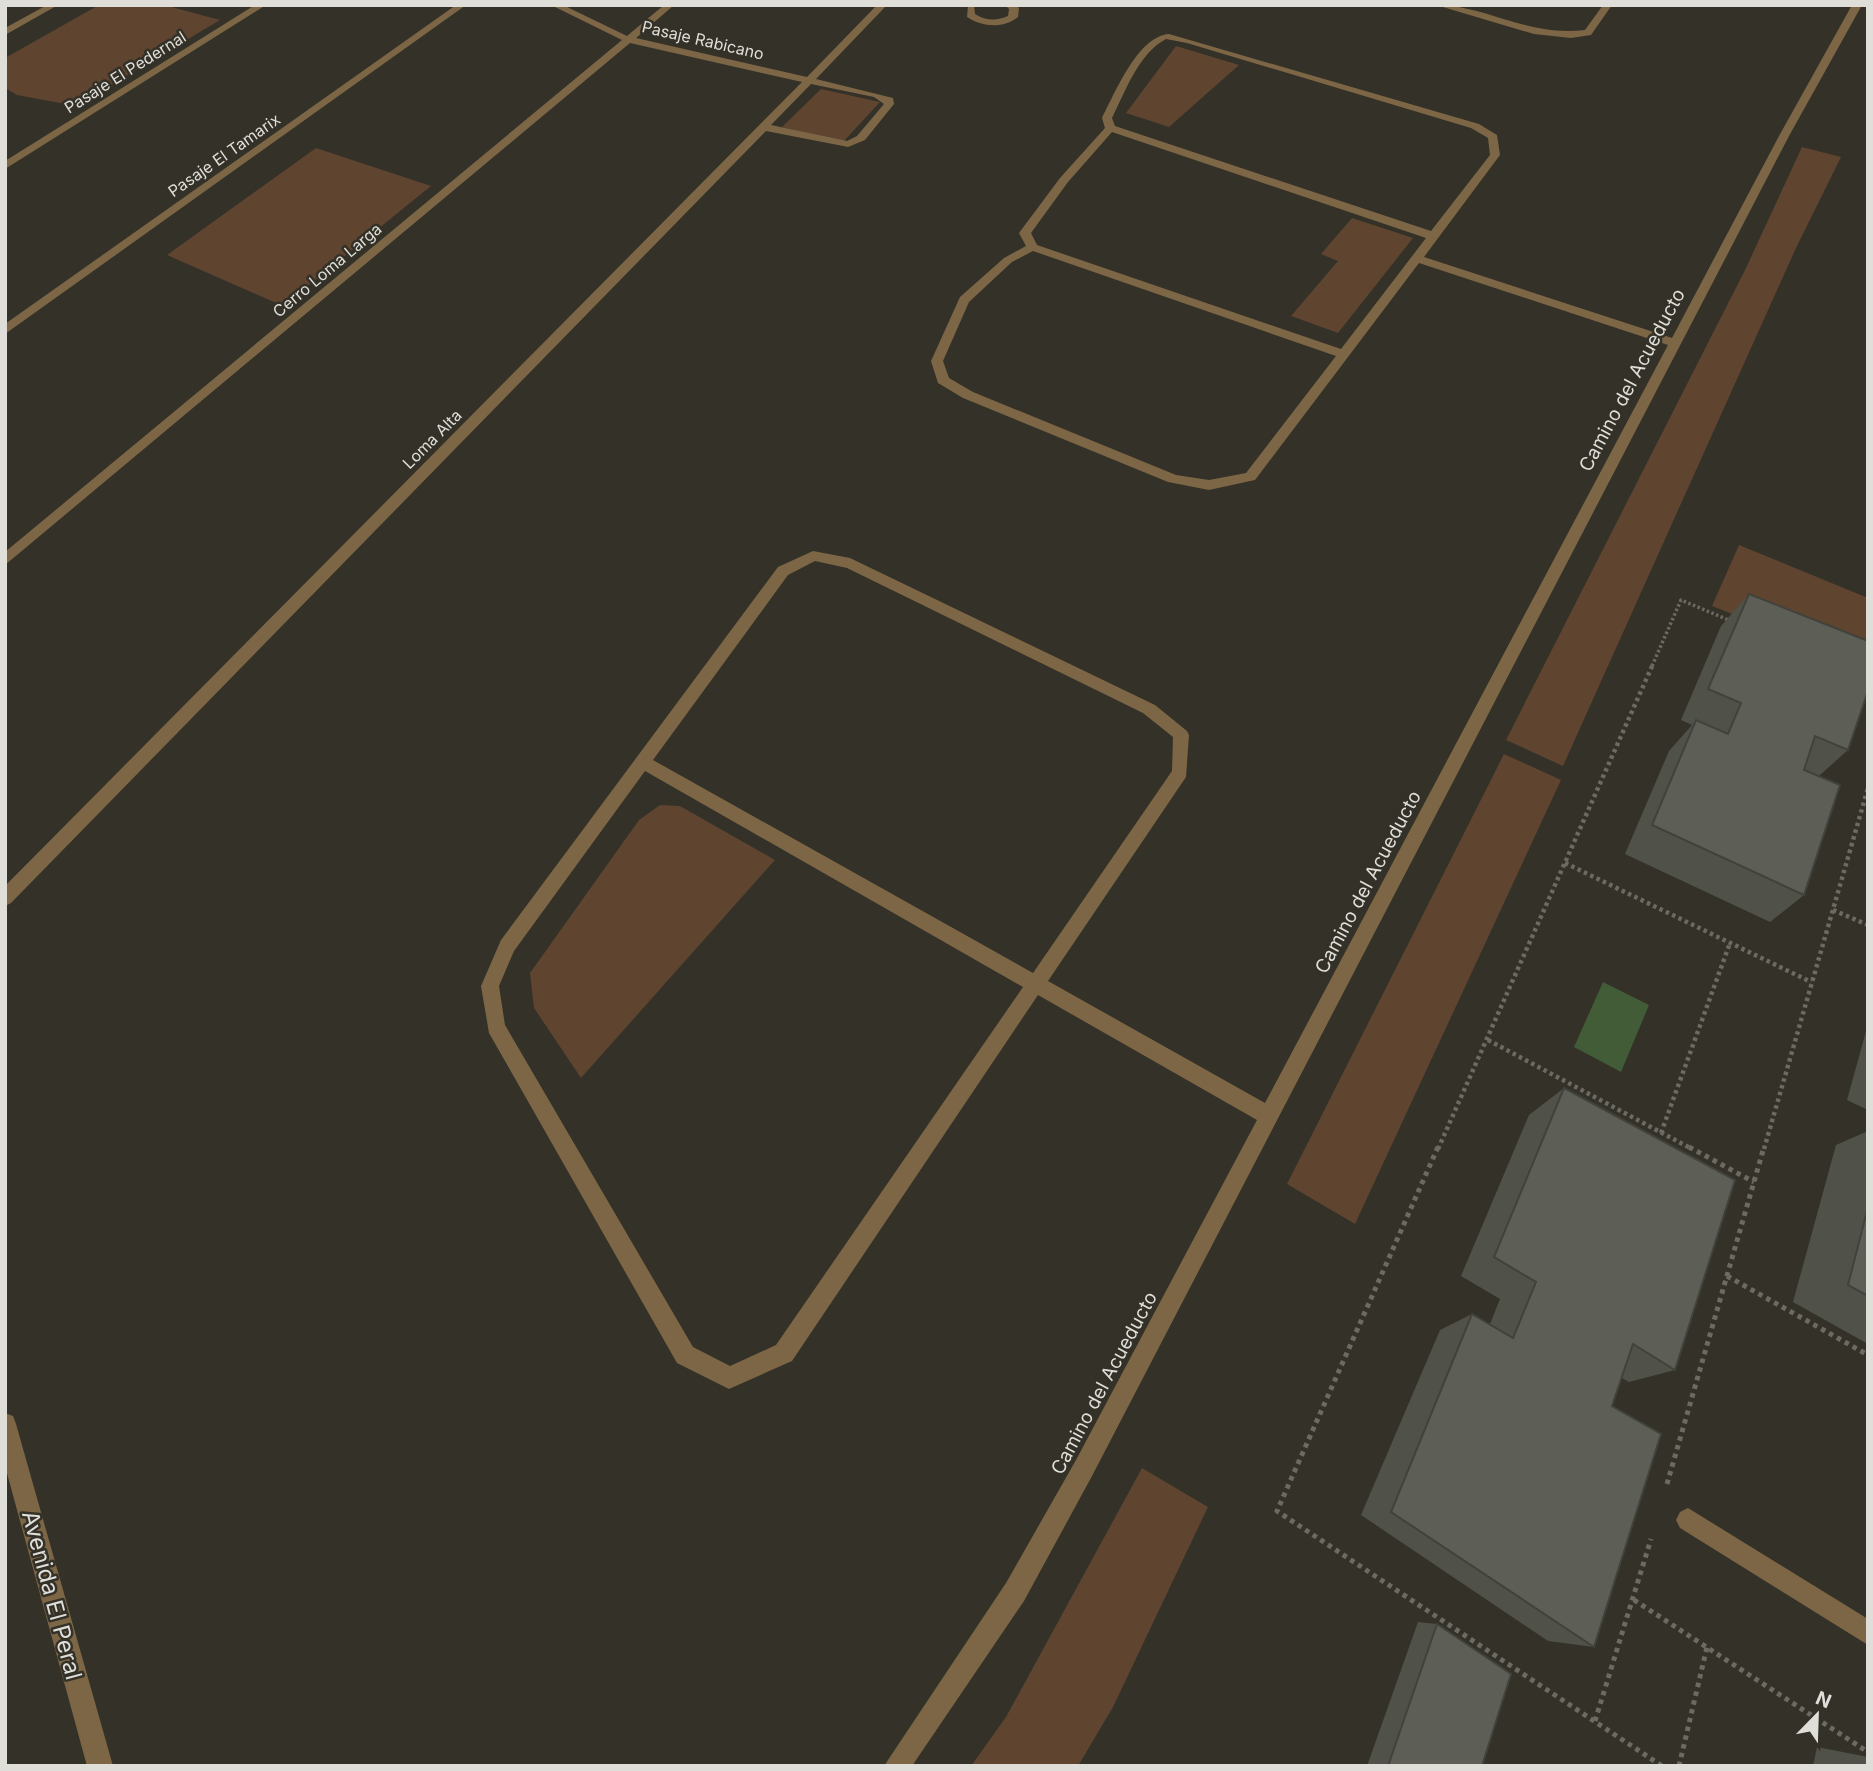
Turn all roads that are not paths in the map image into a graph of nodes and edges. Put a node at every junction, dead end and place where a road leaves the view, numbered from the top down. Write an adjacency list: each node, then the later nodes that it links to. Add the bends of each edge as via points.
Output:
1 (54, 5): 12 (street)
2 (262, 5): 17 (street, Pasaje El Pedernal)
3 (462, 5): 21 (street, Pasaje El Tamarix)
4 (555, 5): 13 (street, Pasaje Rabicano)
5 (670, 5): 13 (street, Cerro Loma Larga)
6 (883, 5): 14 (street, Loma Alta)
7 (1009, 5): 11 (street, via 1014,8 1013,16 991,23 975,19)
8 (1440, 5): 9 (street, via 1575,36 1588,33)
9 (1608, 5)
10 (1857, 5): 22 (street, Camino del Acueducto)
11 (969, 6)
12 (5, 32)
13 (629, 39): 14 (street, Pasaje Rabicano); 24 (street, Cerro Loma Larga)
14 (809, 80): 15 (street, Loma Alta); 15 (street, Pasaje Rabicano, via 884,97 889,104 861,138 848,144)
15 (763, 127): 26 (street, Loma Alta)
16 (1110, 128): 18 (street); 18 (street, via 1107,118 1151,42 1165,36 1475,126 1493,137 1494,155); 19 (street, via 1025,233)
17 (5, 166)
18 (1433, 236): 20 (street)
19 (1032, 247): 23 (street); 23 (street, via 1008,260 964,300 937,361 943,380 968,395 1173,480 1209,485 1250,477)
20 (1416, 258): 22 (street); 23 (street)
21 (5, 330)
22 (1675, 343): 28 (street, Camino del Acueducto)
23 (1343, 354)
24 (5, 559)
25 (643, 761): 27 (street); 27 (street, via 783,572 813,556 850,563 1150,709 1181,735 1180,772); 27 (street, via 507,946 490,986 496,1027 685,1355 729,1378 784,1353)
26 (5, 898)
27 (1034, 983): 28 (street)
28 (1269, 1116): 33 (street, Camino del Acueducto, via 1015,1592)
29 (5, 1424): 32 (street, Avenida El Peral)
30 (1688, 1520): 31 (street)
31 (1868, 1633)
32 (100, 1766)
33 (897, 1766)

